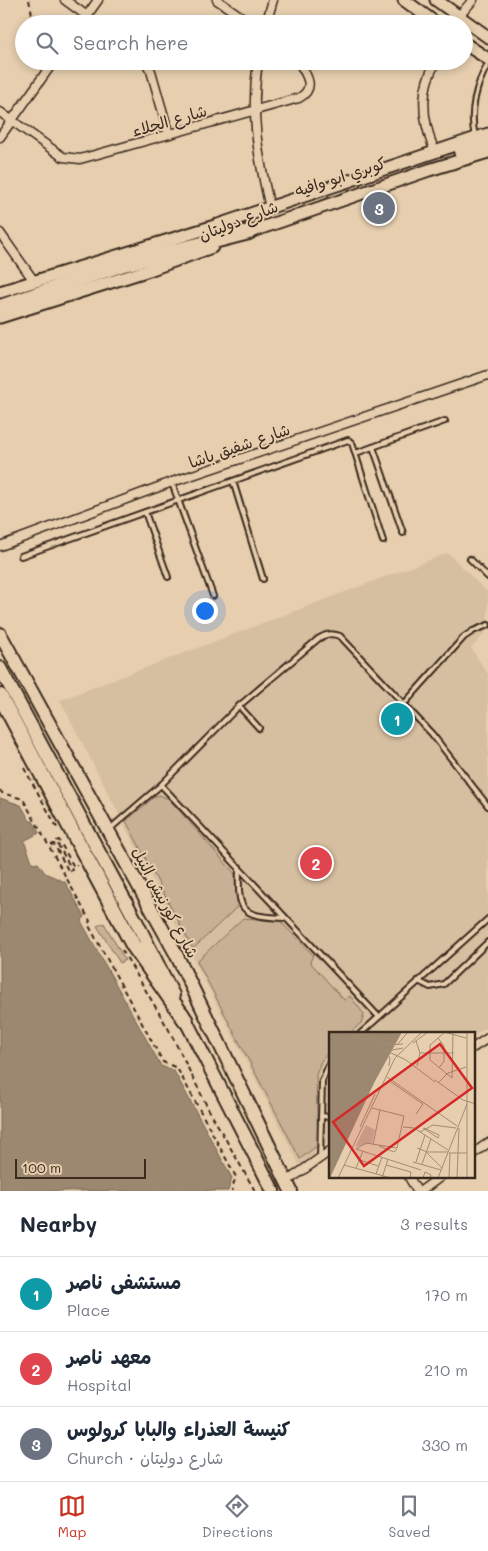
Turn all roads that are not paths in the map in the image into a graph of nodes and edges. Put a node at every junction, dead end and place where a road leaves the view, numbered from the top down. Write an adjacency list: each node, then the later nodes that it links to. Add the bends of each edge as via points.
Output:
1 (65, 0): 8 (street)
2 (98, 0): 8 (street)
3 (216, 0): 9 (street)
4 (273, 0): 10 (street)
5 (404, 0): 11 (main road)
6 (436, 0): 12 (main road)
7 (473, 0): 13 (street)
8 (87, 15)
9 (238, 15)
10 (269, 15)
11 (425, 15)
12 (458, 15)
13 (460, 15)
14 (473, 26): 15 (main road)
15 (488, 37)
16 (473, 49): 17 (main road)
17 (488, 59)
18 (488, 64): 30 (lane, via 474,97)
19 (48, 70): 26 (street)
20 (150, 70): 27 (street)
21 (257, 70): 24 (street)
22 (303, 70): 24 (street, شارع الجلاء, via 309,80 308,91 299,98)
23 (433, 70): 32 (street, via 424,100 426,127)
24 (253, 110): 27 (street, شارع الجلاء); 34 (street, via 258,155)
25 (0, 112): 26 (street, شارع الجلاء)
26 (12, 121): 27 (street, شارع الجلاء, via 72,160); 29 (street)
27 (169, 134)
28 (488, 134): 30 (main road, شارع دوليتان)
29 (0, 137)
30 (475, 138): 32 (main road, شارع دوليتان)
31 (488, 144): 39 (main road, كوبري ابو وافيه, via 300,207)
32 (436, 152): 34 (main road, شارع دوليتان)
33 (488, 152): 36 (main road, شارع دوليتان)
34 (270, 208): 37 (main road, شارع دوليتان)
35 (0, 232): 37 (street)
36 (249, 232): 40 (highway, via 124,264); 41 (main road, شارع دوليتان, via 156,268)
37 (34, 281): 38 (main road, شارع دوليتان)
38 (0, 292)
39 (0, 296)
40 (0, 307)
41 (0, 317)
42 (488, 375): 47 (street, شارع شفيق باشا)
43 (445, 421): 44 (lane)
44 (373, 447): 45 (lane); 50 (lane)
45 (356, 453): 46 (lane, via 348,440); 51 (lane)
46 (233, 480): 48 (lane); 57 (lane)
47 (172, 482): 48 (lane); 52 (street, شارع شفيق باشا)
48 (178, 500): 49 (lane); 58 (lane)
49 (145, 512): 53 (lane); 55 (lane)
50 (403, 533)
51 (383, 541)
52 (0, 546)
53 (21, 556)
54 (470, 559): 56 (lane)
55 (168, 577)
56 (488, 577)
57 (263, 579)
58 (213, 596)
59 (488, 625): 63 (lane, via 464,637)
60 (0, 634): 68 (highway, شارع كورنيش النيل)
61 (0, 668): 73 (highway)
62 (0, 696): 79 (highway, via 133,945)
63 (404, 704): 64 (lane, via 340,636 332,634 324,635); 67 (lane, via 432,734)
64 (238, 706): 65 (lane); 66 (lane)
65 (259, 728)
66 (161, 785): 68 (lane); 69 (lane)
67 (488, 806)
68 (108, 830): 70 (highway, شارع كورنيش النيل)
69 (239, 866): 71 (lane); 71 (lane, via 238,892 244,908 260,917)
70 (154, 914): 73 (highway, via 145,923); 75 (highway, شارع كورنيش النيل)
71 (284, 918): 78 (lane)
72 (488, 919): 77 (lane)
73 (136, 921): 76 (highway)
74 (488, 942): 77 (lane, via 444,984 430,987)
75 (175, 952): 76 (highway, via 166,951); 92 (highway, شارع كورنيش النيل)
76 (157, 961): 79 (highway)
77 (418, 981): 78 (lane)
78 (378, 1016): 80 (lane)
79 (186, 1021): 93 (highway)
80 (362, 1032)
81 (488, 1038): 82 (street)
82 (476, 1047)
83 (329, 1064): 84 (lane, via 322,1081)
84 (321, 1116): 85 (lane); 89 (lane)
85 (329, 1117)
86 (488, 1144): 88 (street)
87 (329, 1152): 89 (street)
88 (476, 1152)
89 (320, 1158): 92 (street)
90 (410, 1178): 94 (street)
91 (438, 1178): 94 (street)
92 (288, 1186)
93 (273, 1191)
94 (419, 1191)

